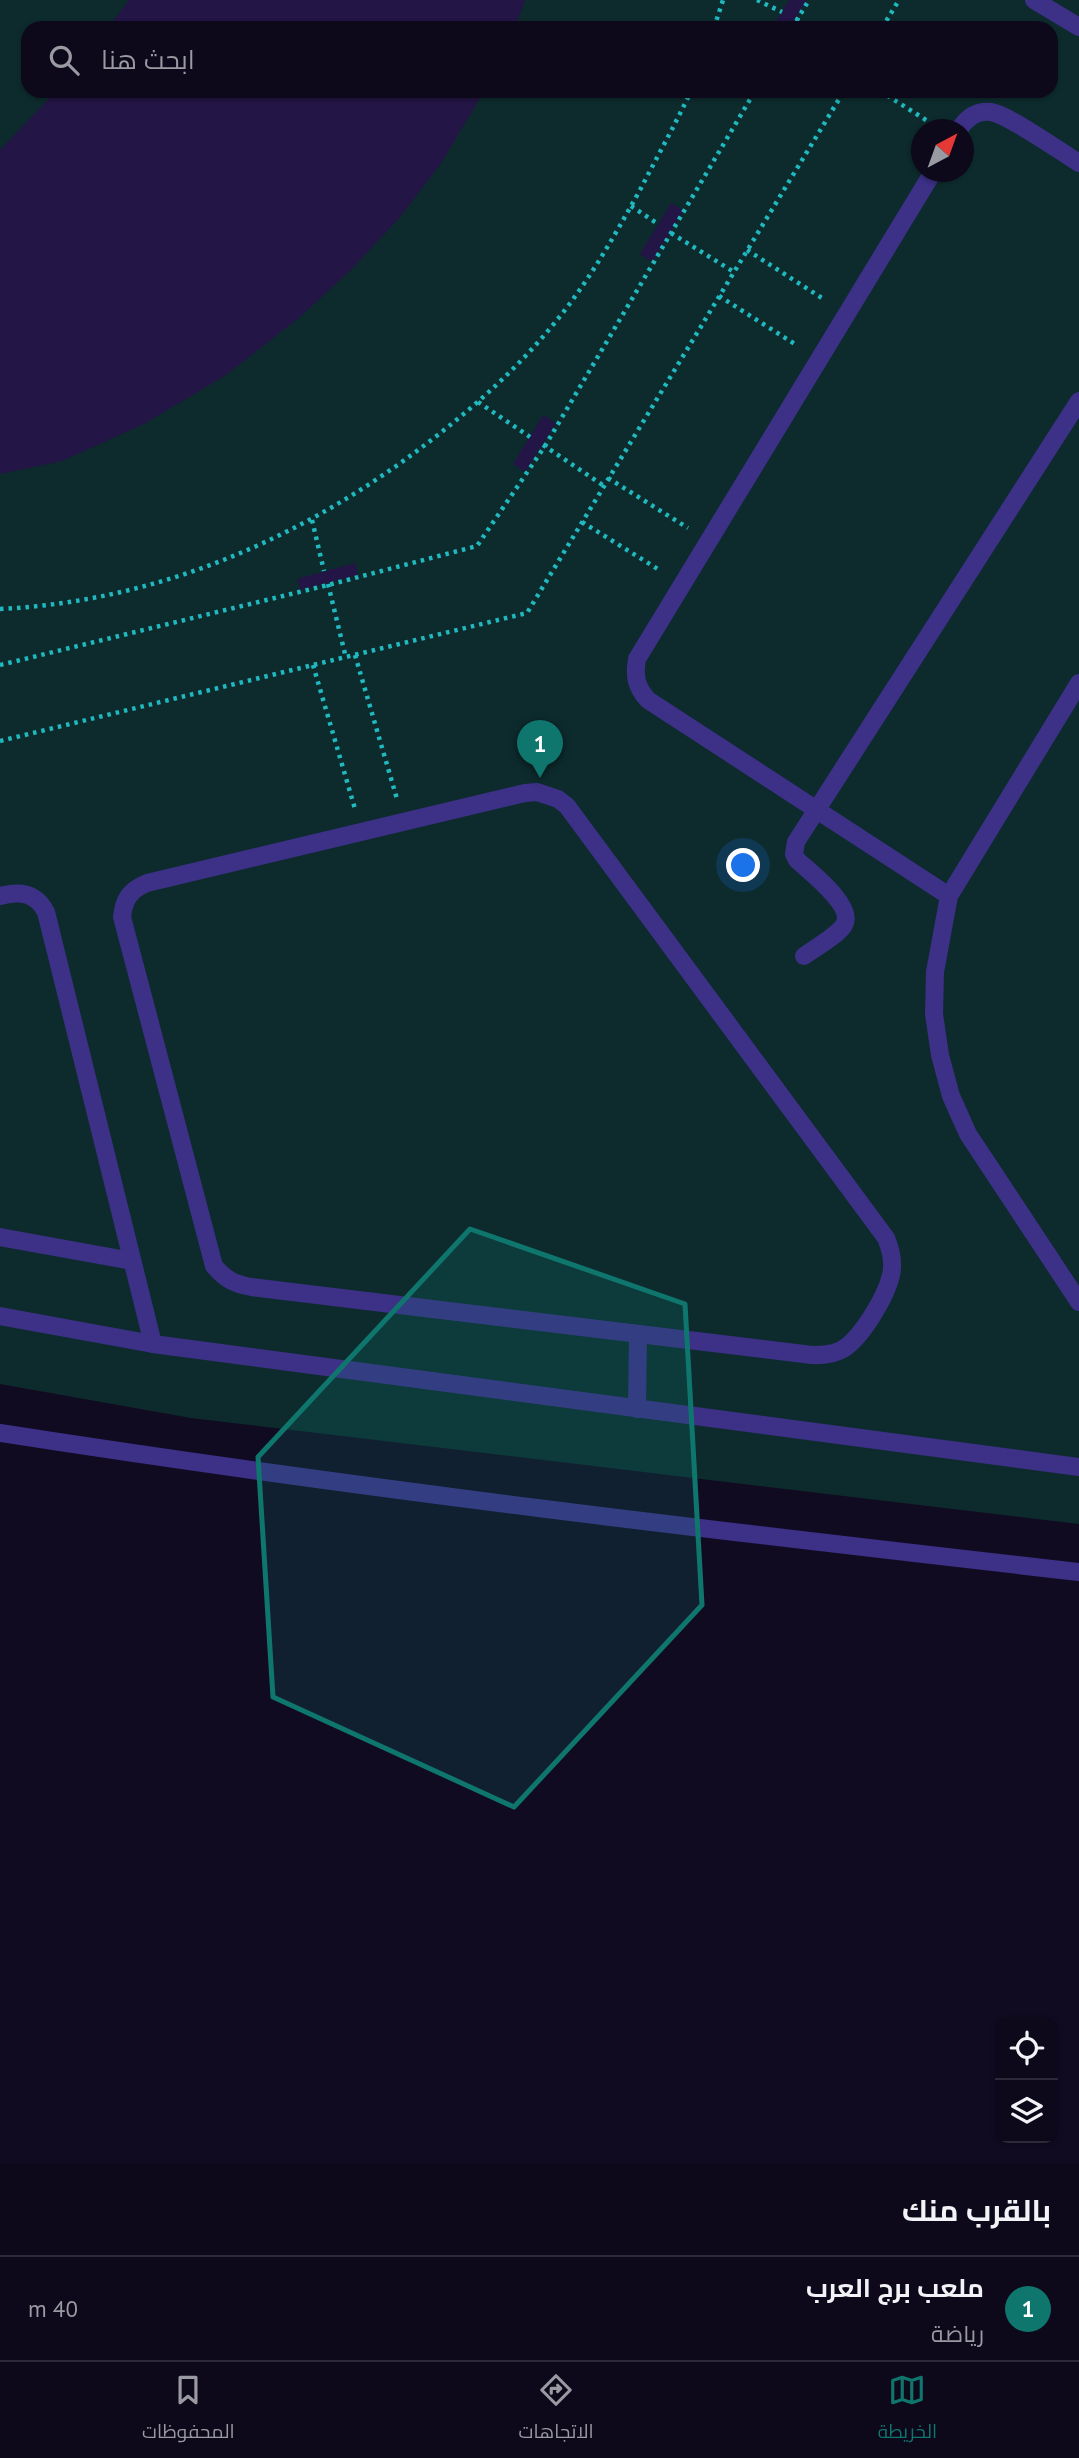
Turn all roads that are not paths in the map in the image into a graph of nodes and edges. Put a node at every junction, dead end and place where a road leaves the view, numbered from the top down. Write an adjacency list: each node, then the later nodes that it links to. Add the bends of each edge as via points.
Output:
1 (1034, 0): 2 (street)
2 (1079, 27)
3 (967, 119): 4 (street, via 979,113 999,115)
4 (1079, 163)
5 (927, 182): 8 (street, via 637,659 635,670 640,692 648,700)
6 (1079, 401): 8 (street)
7 (1079, 684): 10 (street)
8 (816, 811): 10 (street); 11 (street, via 796,842 794,854 841,903 846,917 845,925)
9 (0, 896): 13 (street, via 26,893 46,912)
10 (949, 896): 14 (street, via 935,972 934,1014 951,1096 968,1134)
11 (804, 956)
12 (0, 1237): 13 (street)
13 (132, 1261): 17 (street)
14 (1079, 1302)
15 (0, 1316): 17 (street)
16 (638, 1334): 16 (street, via 251,1287 224,1277 214,1266 121,917 128,895 147,883 525,793 548,795 567,806 876,1221 890,1249 888,1287 860,1333 839,1351 812,1354); 18 (street)
17 (153, 1344): 18 (street)
18 (637, 1409): 20 (street)
19 (0, 1433): 21 (street, via 422,1495)
20 (1079, 1467)
21 (1079, 1572)

